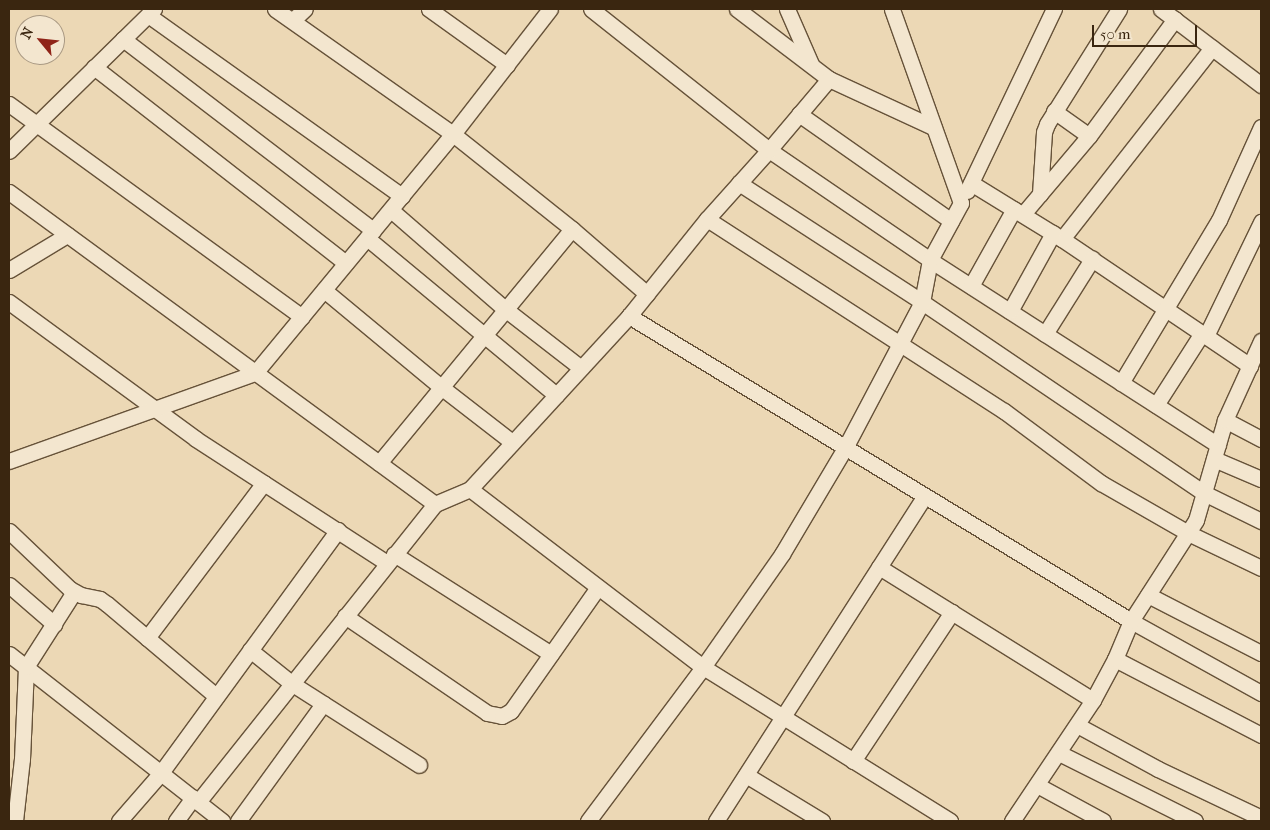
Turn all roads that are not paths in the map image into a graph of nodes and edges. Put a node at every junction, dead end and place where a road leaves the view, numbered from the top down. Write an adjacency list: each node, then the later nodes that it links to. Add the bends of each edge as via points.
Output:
1 (276, 9): 14 (street)
2 (305, 9): 14 (street)
3 (430, 9): 17 (street)
4 (550, 9): 17 (street)
5 (591, 9): 30 (street)
6 (736, 9): 18 (street)
7 (787, 9): 18 (street)
8 (892, 9): 26 (street)
9 (1054, 9): 33 (street)
10 (1119, 9): 23 (street)
11 (1161, 9): 13 (street)
12 (151, 12): 15 (street); 36 (street)
13 (1175, 19): 16 (street); 29 (street)
14 (293, 20): 28 (street)
15 (123, 39): 19 (street); 44 (street)
16 (1212, 48): 21 (street); 46 (street)
17 (507, 64): 28 (street)
18 (811, 66): 20 (street)
19 (94, 68): 25 (street); 49 (street)
20 (829, 79): 24 (street); 26 (street)
21 (1261, 85)
22 (9, 104): 25 (street)
23 (1054, 111): 29 (street); 35 (street, via 1044,132)
24 (799, 114): 30 (street); 41 (street)
25 (35, 125): 31 (street); 60 (street)
26 (933, 127): 37 (street)
27 (1261, 127): 57 (street, via 1218,220)
28 (453, 134): 36 (street); 43 (street)
29 (1089, 136): 35 (street)
30 (769, 150): 32 (street); 48 (street)
31 (9, 151)
32 (739, 183): 40 (street); 55 (street)
33 (971, 183): 37 (street); 39 (street)
34 (9, 192): 45 (street)
35 (1040, 194): 39 (street)
36 (402, 196): 38 (street)
37 (961, 204): 41 (street)
38 (391, 210): 44 (street); 56 (street)
39 (1018, 212): 46 (street); 51 (street)
40 (707, 219): 53 (street); 65 (street)
41 (952, 221): 48 (street)
42 (1261, 222): 63 (street)
43 (572, 229): 53 (street); 56 (street)
44 (370, 234): 49 (street); 61 (street)
45 (67, 235): 50 (street); 68 (street)
46 (1058, 236): 47 (street); 58 (street)
47 (1092, 259): 57 (street); 62 (street)
48 (930, 260): 51 (street); 55 (street)
49 (346, 263): 52 (street)
50 (9, 270)
51 (971, 286): 58 (street)
52 (324, 290): 60 (street); 70 (street)
53 (647, 294): 59 (street)
54 (9, 302): 73 (street)
55 (922, 302): 65 (street); 84 (street)
56 (505, 309): 61 (street); 67 (street)
57 (1166, 309): 63 (street); 69 (street)
58 (1010, 311): 62 (street)
59 (629, 316): 67 (street); 77 (street)
60 (302, 317): 68 (street)
61 (484, 334): 70 (street); 71 (street)
62 (1045, 334): 69 (street)
63 (1204, 335): 66 (street); 72 (street)
64 (1261, 341): 66 (street)
65 (900, 343): 77 (street); 90 (street, via 1004,412 1101,483)
66 (1250, 366): 74 (street)
67 (581, 368): 71 (street)
68 (255, 374): 73 (street); 80 (street)
69 (1121, 383): 72 (street)
70 (441, 387): 76 (street); 80 (street)
71 (556, 395): 76 (street)
72 (1156, 405): 78 (street)
73 (154, 409): 79 (street); 82 (street)
74 (1225, 420): 75 (street); 78 (street)
75 (1261, 439)
76 (512, 442): 83 (street)
77 (845, 448): 85 (street); 108 (street, via 782,554)
78 (1216, 452): 81 (street); 84 (street)
79 (9, 461)
80 (379, 463): 86 (street)
81 (1261, 479)
82 (264, 483): 88 (street); 102 (street)
83 (470, 489): 86 (street); 95 (street)
84 (1204, 492): 87 (street); 90 (street, via 1196,520)
85 (925, 496): 92 (street); 100 (street)
86 (435, 504): 91 (street)
87 (1261, 521)
88 (338, 530): 91 (street); 103 (street)
89 (9, 531): 96 (street)
90 (1188, 533): 93 (street); 97 (street)
91 (390, 558): 99 (street); 106 (street)
92 (880, 567): 98 (street); 115 (street)
93 (1261, 568)
94 (9, 584): 101 (street)
95 (598, 587): 106 (street); 108 (street)
96 (74, 592): 101 (street); 102 (street, via 100,599)
97 (1148, 595): 100 (street); 104 (street)
98 (952, 612): 113 (street); 119 (street)
99 (345, 616): 106 (street, via 495,716 511,710); 110 (street)
100 (1131, 621): 107 (street); 111 (street)
101 (54, 624): 109 (street)
102 (147, 638): 112 (street)
103 (250, 650): 110 (street); 112 (street)
104 (1261, 653)
105 (9, 654): 109 (street)
106 (550, 654)
107 (1115, 659): 113 (street); 117 (street)
108 (703, 666): 115 (street); 134 (street)
109 (26, 667): 120 (street); 122 (street)
110 (291, 683): 114 (street); 125 (street)
111 (1261, 693)
112 (216, 696): 122 (street)
113 (1093, 700): 116 (street)
114 (323, 704): 121 (street); 133 (street)
115 (784, 716): 119 (street); 123 (street)
116 (1077, 725): 118 (street); 126 (street)
117 (1261, 735)
118 (1059, 753): 124 (street); 139 (street)
119 (853, 761): 137 (street)
120 (15, 763): 129 (street)
121 (419, 765)
122 (160, 774): 125 (street); 130 (street)
123 (746, 775): 135 (street); 136 (street)
124 (1037, 786): 128 (street); 138 (street)
125 (195, 800): 131 (street); 132 (street)
126 (1236, 814): 127 (street)
127 (1261, 818)
128 (1020, 819)
129 (15, 821)
130 (119, 821)
131 (176, 821)
132 (222, 821)
133 (238, 821)
134 (588, 821)
135 (716, 821)
136 (822, 821)
137 (950, 821)
138 (1103, 821)
139 (1195, 821)

